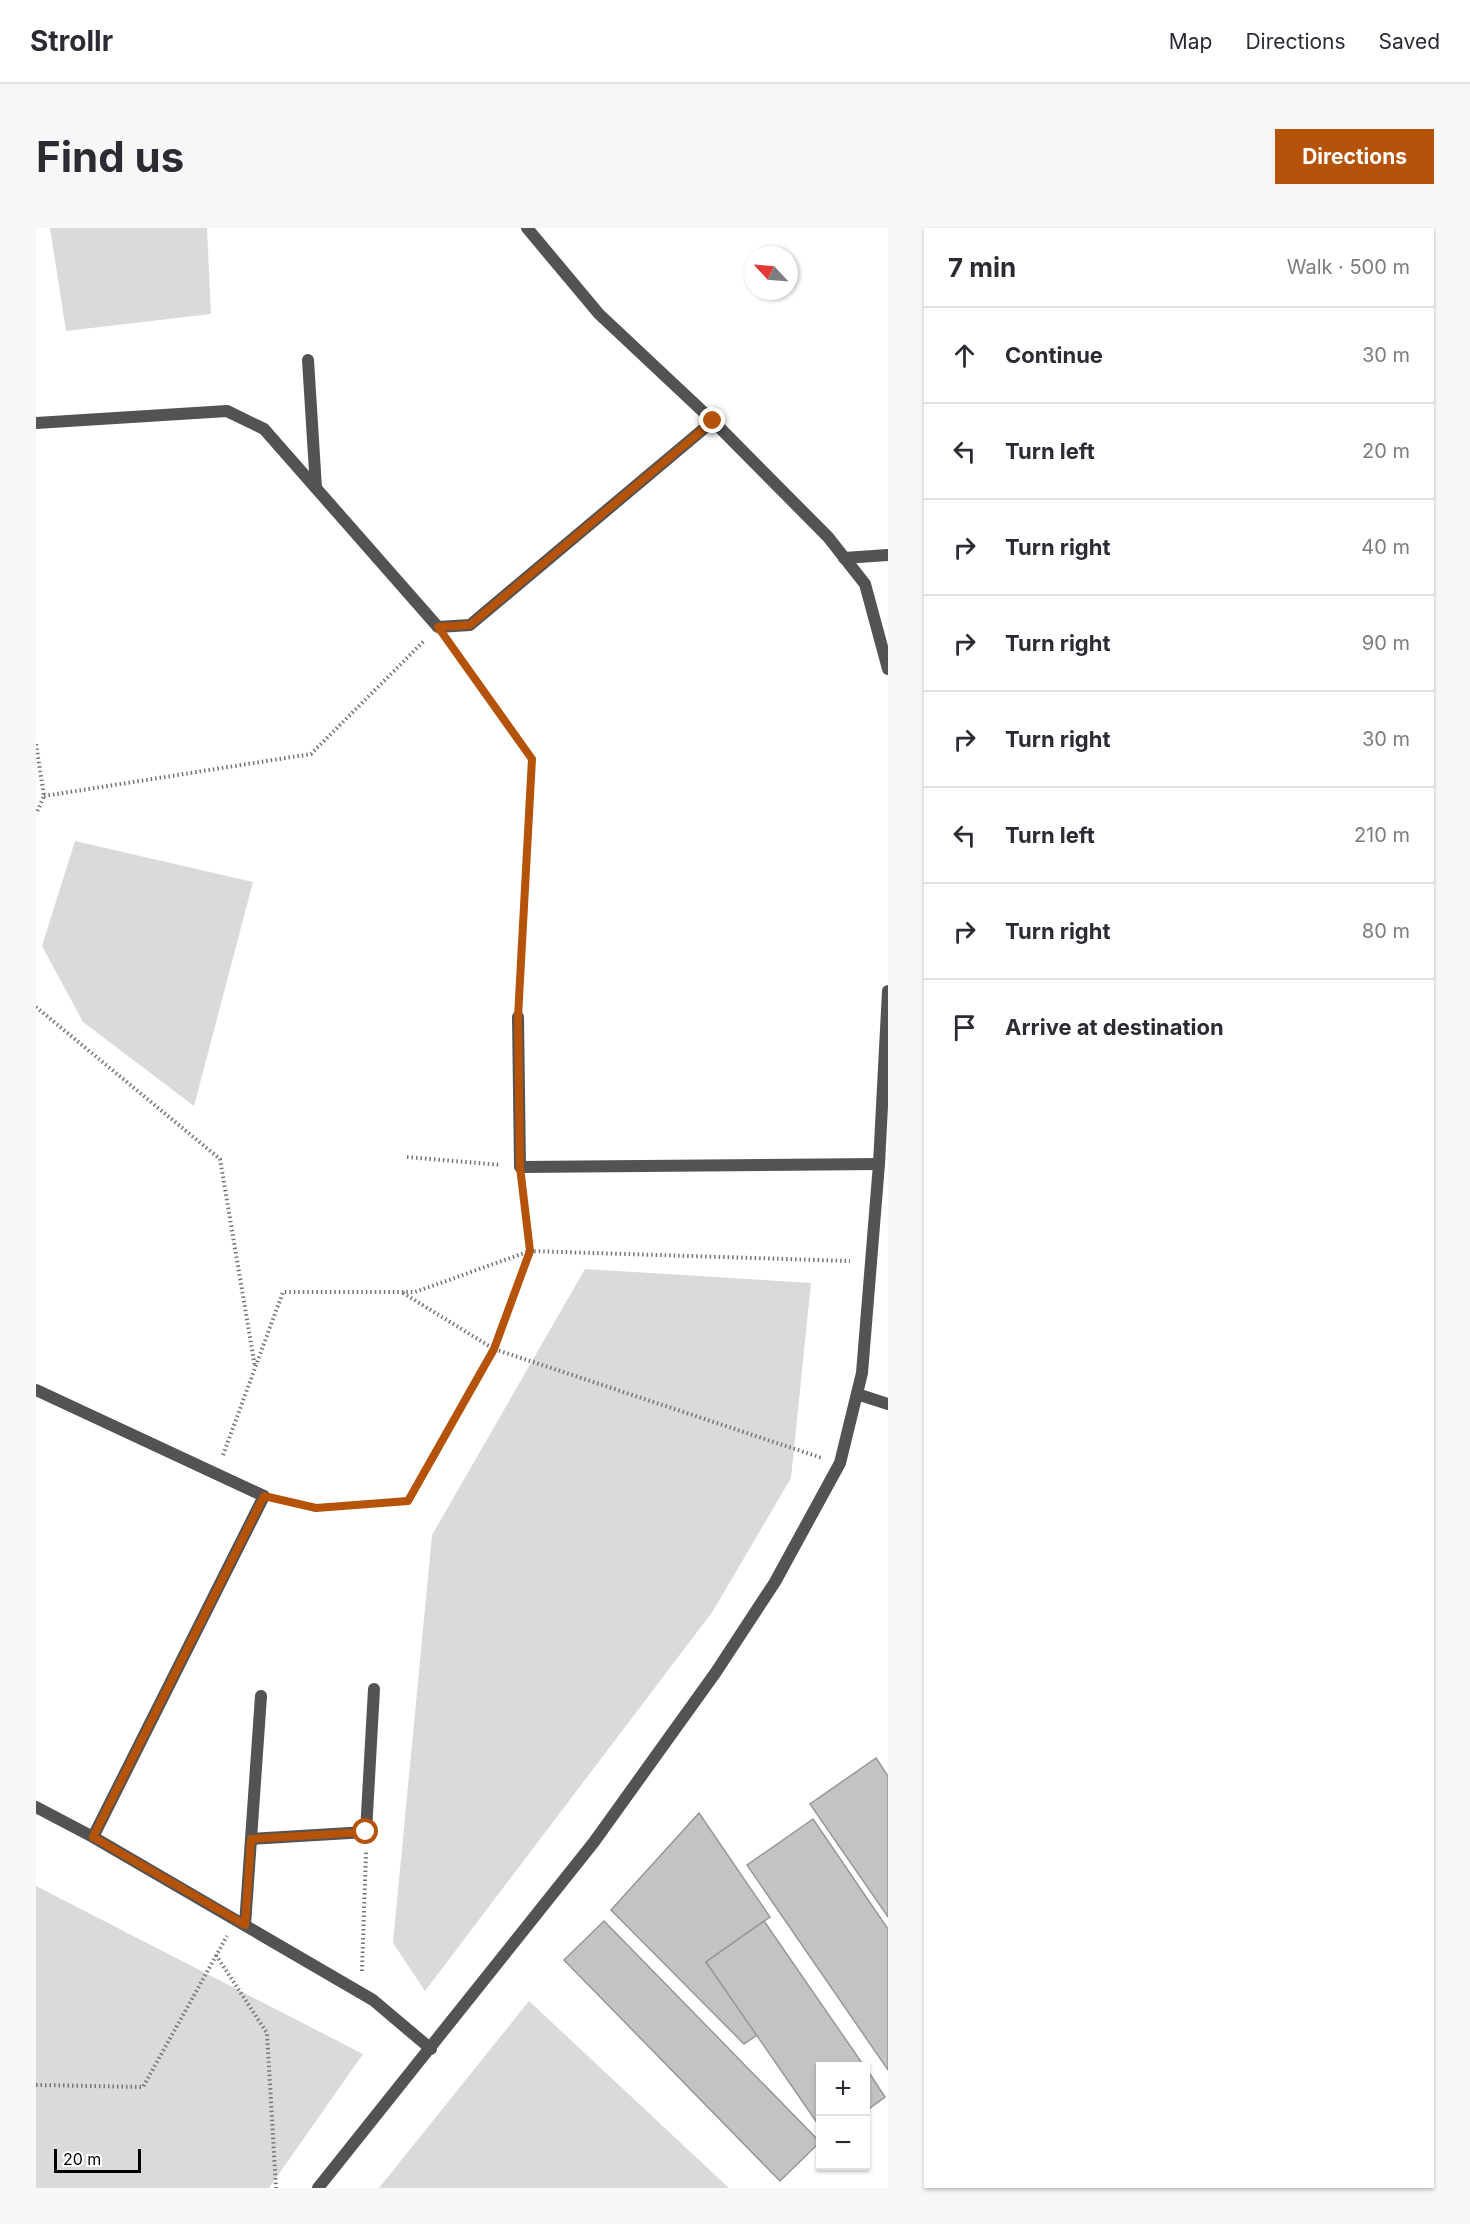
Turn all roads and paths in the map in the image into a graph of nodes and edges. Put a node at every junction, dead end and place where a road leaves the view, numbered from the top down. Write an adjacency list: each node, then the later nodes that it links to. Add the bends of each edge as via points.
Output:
1 (526, 228): 3 (street, via 599,314)
2 (308, 360): 5 (street)
3 (713, 421): 7 (street); 8 (street, via 470,625)
4 (36, 423): 5 (street, via 227,411 264,429)
5 (316, 488): 8 (street)
6 (888, 555): 7 (street)
7 (844, 558): 9 (street, via 865,584)
8 (438, 627): 11 (path, via 311,754); 15 (path, via 532,759)
9 (888, 669)
10 (36, 744): 11 (path)
11 (44, 796): 12 (path)
12 (36, 814)
13 (888, 991): 17 (street)
14 (36, 1007): 23 (path, via 220,1159)
15 (518, 1017): 18 (street)
16 (407, 1157): 18 (path)
17 (879, 1164): 18 (street); 20 (street)
18 (520, 1167): 19 (path)
19 (530, 1251): 20 (path); 21 (path, via 415,1292); 22 (path)
20 (872, 1262): 25 (street)
21 (403, 1292): 22 (path); 23 (path, via 283,1292)
22 (494, 1349): 27 (path); 29 (path, via 408,1501 316,1508)
23 (255, 1369): 28 (path)
24 (36, 1390): 28 (street)
25 (857, 1394): 26 (street); 27 (street)
26 (888, 1404)
27 (840, 1463): 39 (street, via 775,1582 716,1672 594,1842)
28 (217, 1473): 29 (street)
29 (264, 1496): 34 (street)
30 (374, 1689): 33 (street)
31 (261, 1696): 35 (street)
32 (36, 1807): 34 (street)
33 (366, 1832): 35 (street); 38 (path)
34 (93, 1837): 36 (street)
35 (251, 1839): 36 (street)
36 (241, 1922): 37 (path); 38 (street)
37 (216, 1955): 40 (path, via 143,2087); 41 (path, via 267,2033)
38 (361, 1992): 39 (street)
39 (431, 2049): 42 (street)
40 (36, 2085)
41 (276, 2188)
42 (318, 2188)

